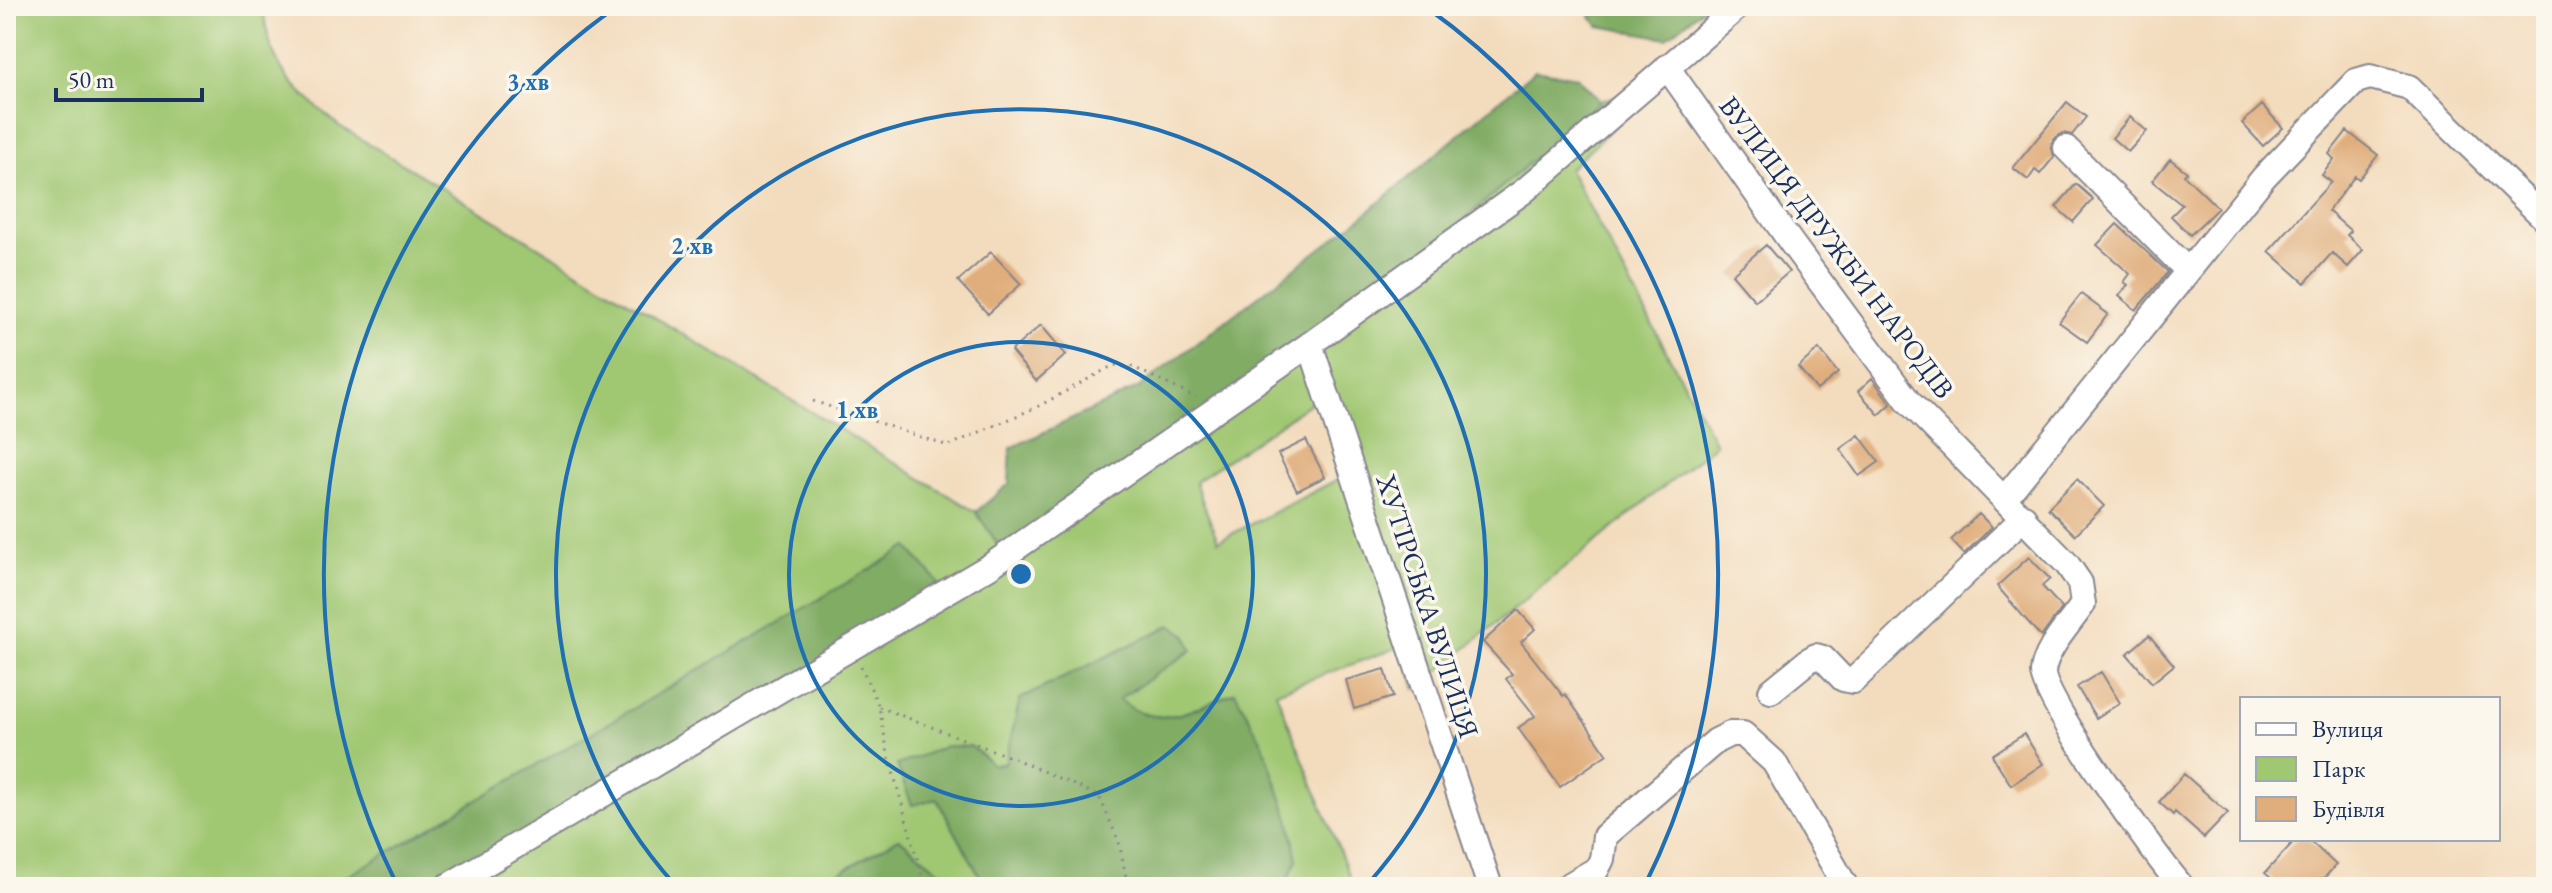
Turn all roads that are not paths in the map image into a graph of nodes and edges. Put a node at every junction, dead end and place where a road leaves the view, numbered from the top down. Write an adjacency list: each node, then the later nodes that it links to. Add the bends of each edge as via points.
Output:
1 (1739, 6): 2 (street)
2 (1667, 67): 6 (street, via 1524,191); 7 (street, ВУЛИЦЯ ДРУЖБИ НАРОДІВ, via 1909,402)
3 (2066, 148): 5 (street)
4 (2546, 220): 5 (street, via 2409,87 2370,77 2356,81 2301,136)
5 (2187, 270): 7 (street)
6 (1310, 344): 10 (street, via 990,566); 11 (street, ХУТІРСЬКА ВУЛИЦЯ)
7 (2005, 498): 8 (street, ВУЛИЦЯ ДРУЖБИ НАРОДІВ)
8 (2024, 517): 9 (street, via 1853,681 1816,656); 14 (street, ВУЛИЦЯ ДРУЖБИ НАРОДІВ, via 2067,564 2083,593 2083,604 2046,659 2047,689 2159,861)
9 (1771, 691)
10 (446, 887)
11 (1490, 887)
12 (1566, 887): 13 (street, via 1597,869 1605,836 1716,741 1743,734 1774,762)
13 (1846, 887)
14 (2182, 887)

